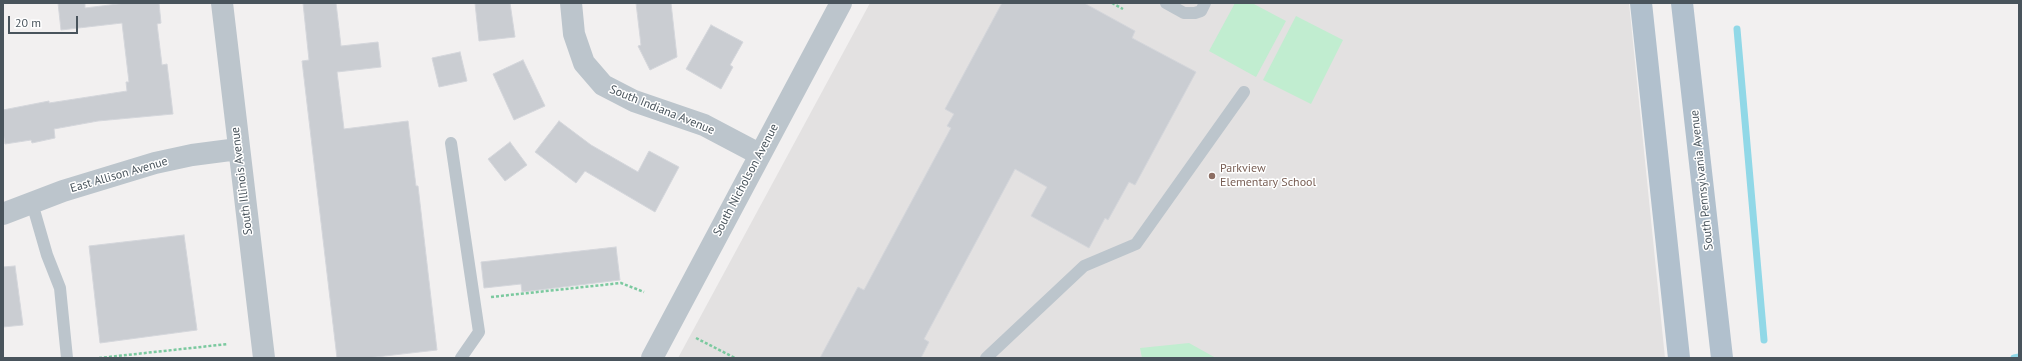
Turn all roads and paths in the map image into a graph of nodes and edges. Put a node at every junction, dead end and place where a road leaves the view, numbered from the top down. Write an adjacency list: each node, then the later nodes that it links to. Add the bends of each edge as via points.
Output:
1 (222, 3): 12 (street, South Illinois Avenue)
2 (571, 3): 13 (street, South Indiana Avenue, via 574,34 584,63 603,85 634,101 704,125)
3 (841, 3): 13 (street, South Nicholson Avenue)
4 (1112, 3): 9 (path)
5 (1166, 3): 6 (lane, via 1184,13 1201,11)
6 (1205, 3)
7 (1641, 3): 27 (main road)
8 (1682, 3): 28 (main road, South Pennsylvania Avenue)
9 (1123, 9)
10 (1244, 92): 26 (lane, via 1136,244 1084,266)
11 (451, 143): 17 (lane)
12 (238, 149): 14 (street, East Allison Avenue, via 156,163); 22 (street, South Illinois Avenue)
13 (759, 154): 24 (street, South Nicholson Avenue)
14 (32, 203): 15 (street, East Allison Avenue); 20 (lane, via 47,255 60,288)
15 (3, 214)
16 (644, 292): 17 (path, via 621,283)
17 (474, 299): 23 (lane, via 479,332)
18 (696, 338): 25 (path)
19 (228, 344): 21 (path)
20 (67, 358)
21 (99, 358)
22 (264, 358)
23 (461, 358)
24 (652, 358)
25 (735, 358)
26 (986, 358)
27 (1679, 358)
28 (1722, 358)

